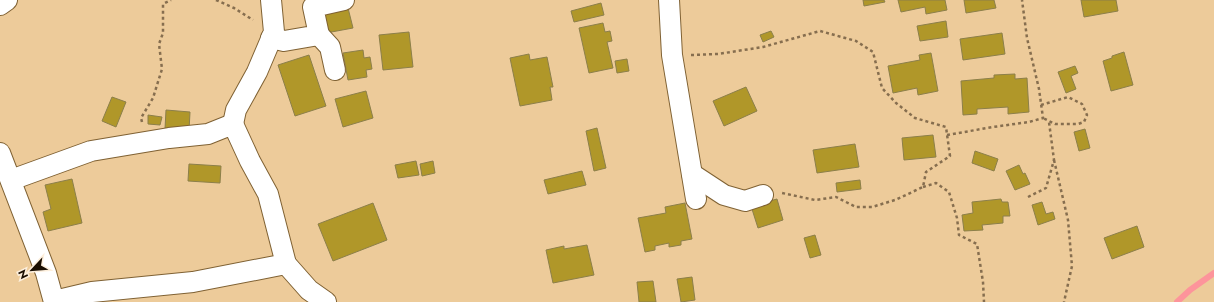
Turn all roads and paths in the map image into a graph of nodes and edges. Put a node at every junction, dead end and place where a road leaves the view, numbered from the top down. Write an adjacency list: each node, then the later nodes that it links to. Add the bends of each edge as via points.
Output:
1 (6, 0): 8 (street)
2 (171, 0): 18 (path, via 163,4 163,33 159,44 162,69 153,98 141,118)
3 (216, 0): 9 (path, via 234,8)
4 (271, 0): 9 (street)
5 (344, 0): 10 (street, via 313,7)
6 (669, 0): 11 (street)
7 (1022, 0): 13 (path)
8 (0, 5)
9 (273, 35): 10 (street, via 284,41); 16 (street, via 257,72 236,110)
10 (319, 35): 12 (street, via 330,47)
11 (672, 55): 17 (path, via 718,54 763,47 820,31 856,41 873,52 882,88 896,103 915,118 946,127); 21 (street)
12 (335, 70)
13 (1041, 105): 14 (path); 15 (path, via 1068,97 1082,104 1087,115 1084,122 1078,124 1056,124)
14 (1043, 118): 15 (path); 17 (path)
15 (1049, 121): 20 (path)
16 (233, 124): 18 (street, via 208,134); 27 (street, via 268,194)
17 (947, 135): 23 (path, via 950,156 926,172)
18 (146, 142): 22 (street, via 91,151)
19 (0, 153): 22 (street)
20 (1054, 160): 25 (path, via 1046,188); 31 (path, via 1068,220 1072,266)
21 (692, 174): 24 (street, via 724,195 745,200); 26 (street)
22 (11, 180): 28 (street, via 46,273)
23 (923, 187): 24 (path, via 872,207 856,207 836,197 815,200 784,193); 30 (path, via 936,183 949,192 957,218 959,236 978,244)
24 (763, 195)
25 (1028, 197)
26 (696, 199)
27 (286, 264): 28 (street, via 193,282 92,292); 29 (street, via 308,290)
28 (54, 302)
29 (326, 302)
30 (984, 302)
31 (1064, 302)

